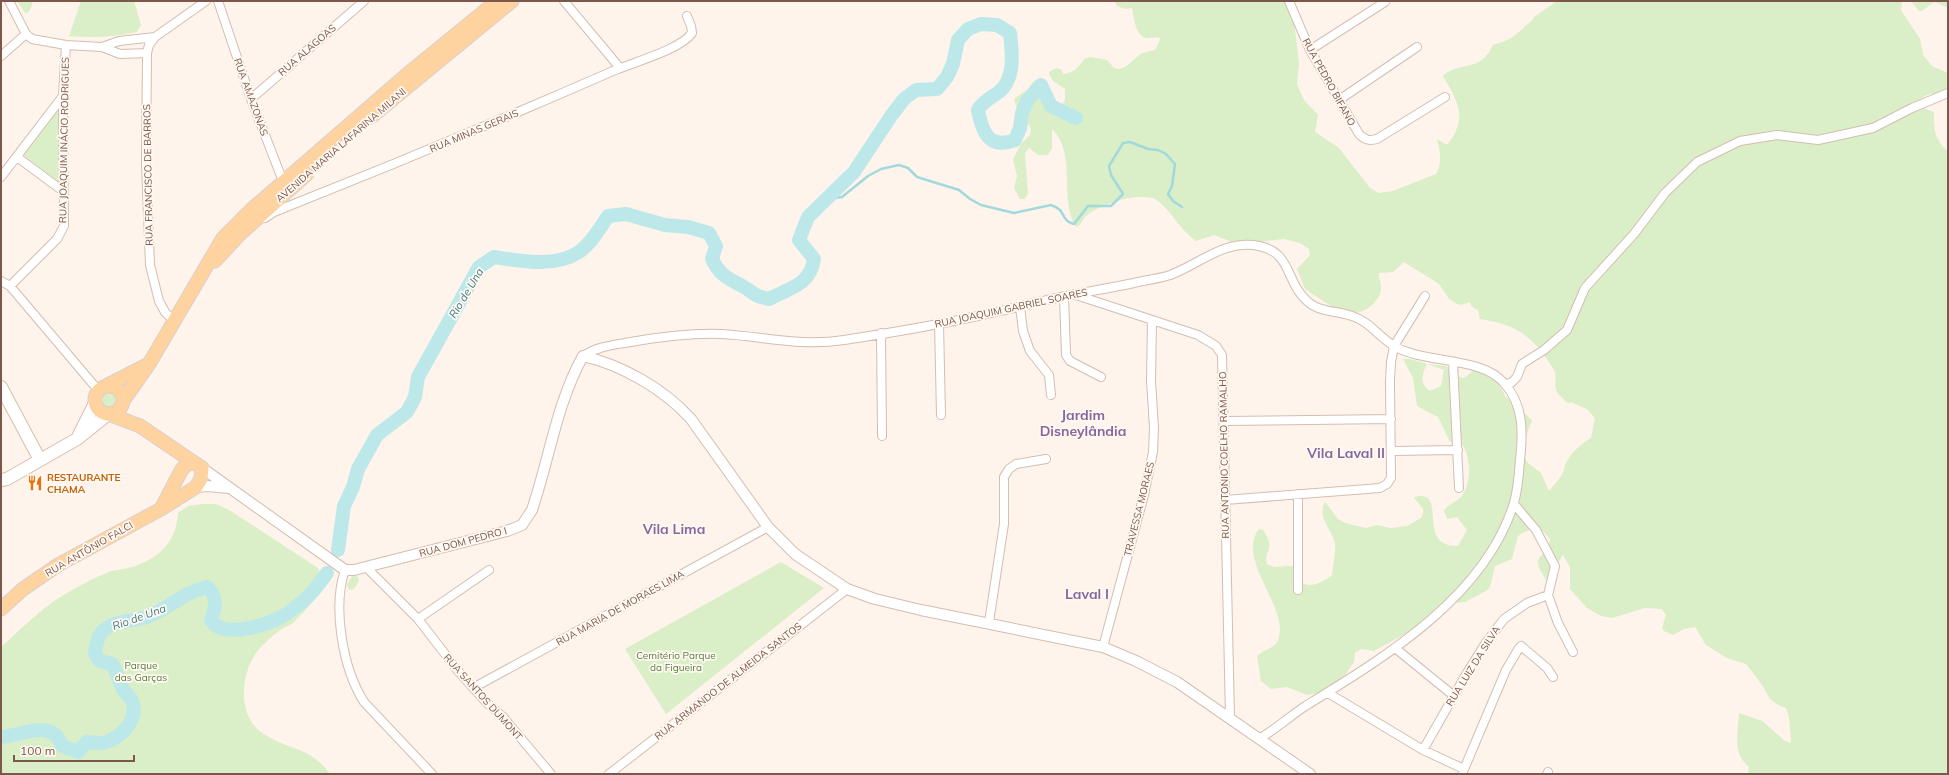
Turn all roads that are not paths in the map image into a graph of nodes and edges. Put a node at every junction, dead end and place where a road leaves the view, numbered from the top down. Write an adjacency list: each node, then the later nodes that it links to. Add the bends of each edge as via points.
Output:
1 (9, 1): 11 (street)
2 (206, 1): 12 (street, RUA FRANCISCO DE BARROS)
3 (218, 1): 24 (street, RUA AMAZONAS)
4 (364, 1): 24 (street, RUA ALAGOAS)
5 (497, 1): 20 (main road, AVENIDA MARIA LAFARINA MILANI)
6 (512, 1): 20 (main road, AVENIDA MARIA LAFARINA MILANI)
7 (564, 1): 19 (street)
8 (1289, 1): 16 (street, RUA PEDRO BIFANO)
9 (1385, 2): 16 (street)
10 (687, 16): 19 (street, RUA MINAS GERAIS, via 692,26 692,33 687,40)
11 (26, 34): 13 (street, via 45,42); 18 (street)
12 (155, 37): 14 (street, via 119,41); 17 (street, RUA FRANCISCO DE BARROS)
13 (66, 45): 14 (street); 22 (street, RUA JOAQUIM INÁCIO RODRIGUES)
14 (102, 47): 17 (street, via 120,54)
15 (1417, 47): 25 (street)
16 (1310, 50): 25 (street, RUA PEDRO BIFANO)
17 (147, 53): 38 (street, RUA FRANCISCO DE BARROS, via 147,217 150,265 159,301)
18 (1, 56)
19 (620, 68): 30 (street, RUA MINAS GERAIS, via 470,134)
20 (413, 76): 28 (main road, AVENIDA MARIA LAFARINA MILANI)
21 (1948, 93): 47 (street, via 1873,128 1818,140 1776,135 1740,141 1697,162 1665,193 1634,234 1585,288 1567,330 1544,350 1522,364 1517,377 1511,383)
22 (64, 96): 26 (street); 29 (street, RUA JOAQUIM INÁCIO RODRIGUES)
23 (1445, 97): 25 (street, RUA PEDRO BIFANO, via 1371,141 1359,134)
24 (251, 99): 28 (street, RUA AMAZONAS)
25 (1339, 100)
26 (17, 156): 27 (street); 29 (street)
27 (1, 177)
28 (285, 187): 30 (main road, AVENIDA MARIA LAFARINA MILANI)
29 (63, 191): 33 (street, RUA JOAQUIM INÁCIO RODRIGUES, via 64,226 61,233)
30 (262, 212): 32 (main road, AVENIDA MARIA LAFARINA MILANI); 32 (main road, AVENIDA MARIA LAFARINA MILANI, via 222,238)
31 (1, 281): 33 (street)
32 (197, 282): 38 (main road, AVENIDA MARIA LAFARINA MILANI)
33 (10, 286): 49 (street)
34 (1076, 294): 35 (street, RUA JOAQUIM GABRIEL SOARES); 39 (street, RUA ANTONIO COELHO RAMALHO); 42 (street, RUA JOAQUIM GABRIEL SOARES, via 1166,276 1226,248 1244,244 1259,246 1272,250 1280,257 1302,298 1314,307 1359,318)
35 (1064, 296): 37 (street, RUA JOAQUIM GABRIEL SOARES); 46 (street, via 1066,355 1070,361)
36 (1425, 296): 42 (street)
37 (1020, 307): 40 (street, RUA JOAQUIM GABRIEL SOARES); 50 (street, via 1023,331 1030,351 1049,375)
38 (174, 321): 45 (main road)
39 (1152, 321): 56 (street, RUA ANTONIO COELHO RAMALHO, via 1198,335 1216,346 1222,355); 85 (street, TRAVESSA MORAES, via 1153,452)
40 (939, 323): 41 (street, RUA JOAQUIM GABRIEL SOARES); 54 (street)
41 (881, 333): 43 (street, RUA JOAQUIM GABRIEL SOARES, via 825,343 721,334 677,336 596,348); 58 (street)
42 (1394, 346): 44 (street, RUA JOAQUIM GABRIEL SOARES); 55 (street, via 1390,381)
43 (583, 356): 75 (street, via 609,364 645,383 682,409); 76 (street, RUA DOM PEDRO I, via 565,397 532,510 522,525)
44 (1453, 362): 47 (street, RUA JOAQUIM GABRIEL SOARES, via 1481,368 1494,374); 61 (street)
45 (149, 364): 49 (main road); 52 (main road)
46 (1101, 377)
47 (1505, 384): 73 (street, via 1519,409 1523,429)
48 (1, 387): 63 (main road)
49 (102, 388): 51 (main road, via 95,396); 52 (main road, via 115,387 121,393)
50 (1051, 395)
51 (94, 403): 53 (main road, via 99,411); 59 (main road)
52 (123, 404): 53 (main road, via 120,410); 57 (main road)
53 (109, 414): 57 (main road); 59 (main road)
54 (941, 415)
55 (1391, 419): 56 (street); 62 (street)
56 (1225, 421): 72 (street, RUA ANTONIO COELHO RAMALHO)
57 (140, 426): 60 (main road)
58 (882, 436)
59 (77, 439): 63 (main road)
60 (172, 448): 65 (main road); 66 (main road)
61 (1458, 450): 62 (street); 70 (street)
62 (1391, 451): 71 (street, via 1391,478 1380,488)
63 (40, 460): 67 (main road)
64 (1046, 460): 84 (street, via 1016,464 1004,477 1004,524)
65 (196, 465): 66 (main road, via 182,469); 68 (main road, via 201,479); 69 (street)
66 (178, 476): 68 (main road, via 188,486); 74 (main road)
67 (1, 480)
68 (196, 487): 69 (street); 74 (main road, RUA ANTÔNIO FALCI)
69 (231, 488): 77 (street)
70 (1459, 488)
71 (1298, 494): 72 (street); 80 (street)
72 (1225, 500): 92 (street, RUA ANTONIO COELHO RAMALHO)
73 (1514, 504): 81 (street, via 1536,530 1556,566); 86 (street, via 1500,536 1466,586 1437,614)
74 (161, 509): 82 (main road, RUA ANTÔNIO FALCI, via 58,565 23,589)
75 (768, 527): 79 (street, via 795,554); 89 (street, RUA MARIA DE MORAES LIMA)
76 (366, 567): 77 (street, RUA DOM PEDRO I); 83 (street, RUA SANTOS DUMONT)
77 (345, 570): 96 (street, via 341,581 341,626 346,656 357,691 364,702)
78 (489, 570): 83 (street)
79 (847, 589): 84 (street, via 921,610); 98 (street, RUA ARMANDO DE ALMEIDA SANTOS)
80 (1298, 590)
81 (1548, 595): 87 (street, via 1558,623); 91 (street, RUA LUIZ DA SILVA, via 1527,603 1504,619 1485,644)
82 (1, 609)
83 (418, 619): 89 (street, RUA SANTOS DUMONT)
84 (989, 622): 85 (street)
85 (1103, 647): 92 (street, via 1177,682)
86 (1394, 648): 90 (street); 91 (street)
87 (1573, 652)
88 (1553, 677): 95 (street, via 1547,668 1521,646 1506,670)
89 (473, 688): 97 (street, RUA SANTOS DUMONT, via 503,717)
90 (1328, 693): 93 (street); 94 (street)
91 (1454, 696): 94 (street, RUA LUIZ DA SILVA)
92 (1230, 717): 93 (street)
93 (1259, 739): 99 (street)
94 (1423, 750): 95 (street)
95 (1463, 772)
96 (432, 774)
97 (551, 774)
98 (609, 774)
99 (1310, 774)

